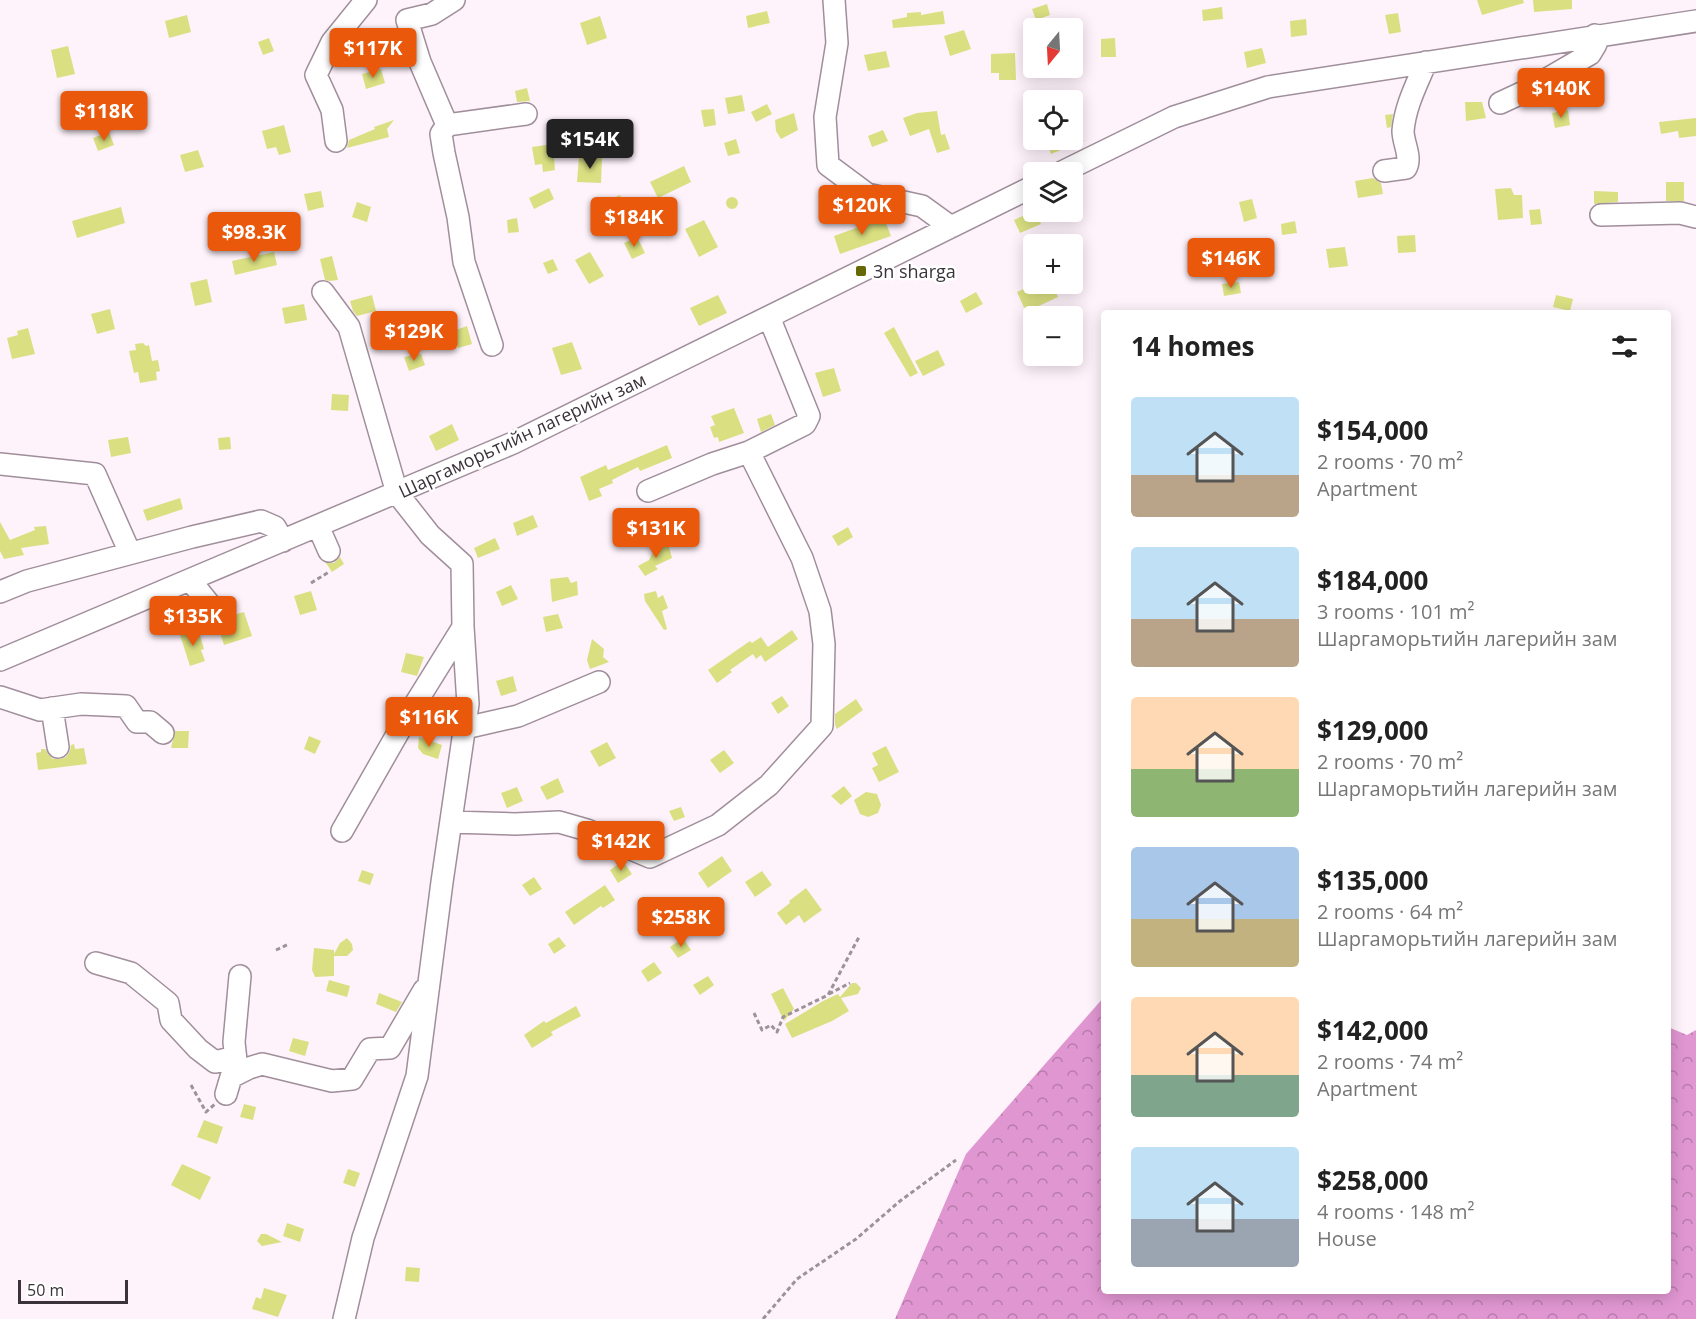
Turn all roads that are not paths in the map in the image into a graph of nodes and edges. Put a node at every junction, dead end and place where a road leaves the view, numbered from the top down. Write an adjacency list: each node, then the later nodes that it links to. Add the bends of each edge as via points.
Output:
1 (366, 0): 10 (street, via 332,42 316,75 332,110)
2 (454, 0): 9 (street, via 432,14 407,20)
3 (834, 0): 16 (street, via 837,43 825,117 828,165 867,194 922,206)
4 (1696, 21): 5 (street)
5 (1595, 35): 6 (street); 7 (street, via 1596,44 1590,54)
6 (1426, 62): 11 (street, via 1268,87 1174,117); 12 (street, via 1408,107 1403,132 1408,163 1406,168)
7 (1500, 103)
8 (526, 114): 9 (street)
9 (447, 125): 19 (street, via 441,134 464,262)
10 (336, 141)
11 (1082, 162)
12 (1384, 171)
13 (1023, 191): 16 (street, Шаргаморьтийн лагерийн зам)
14 (1601, 215): 15 (street, via 1647,212)
15 (1696, 217)
16 (951, 227): 18 (street, Шаргаморьтийн лагерийн зам)
17 (323, 292): 23 (street, via 349,327)
18 (769, 317): 20 (street, via 809,416 805,424); 23 (street, Шаргаморьтийн лагерийн зам, via 513,443)
19 (492, 345)
20 (749, 452): 22 (street); 39 (street, via 802,558 820,611 824,644 822,726 770,785 718,825 650,857 559,822)
21 (0, 464): 27 (street, via 95,474)
22 (648, 491)
23 (397, 493): 24 (street, Шаргаморьтийн лагерийн зам); 31 (street, via 430,535 462,564)
24 (318, 526): 25 (street, Шаргаморьтийн лагерийн зам); 26 (street)
25 (283, 541): 27 (street, via 274,527 261,521); 28 (street, Шаргаморьтийн лагерийн зам)
26 (329, 551)
27 (130, 554): 29 (street)
28 (190, 580): 30 (street); 32 (street, Шаргаморьтийн лагерийн зам)
29 (0, 592)
30 (215, 611)
31 (463, 627): 36 (street, via 468,704); 40 (street)
32 (0, 660)
33 (599, 682): 36 (street, via 518,716)
34 (0, 697): 35 (street, via 40,710)
35 (52, 708): 37 (street, via 81,704 126,706 137,722 150,722); 38 (street)
36 (465, 728): 39 (street)
37 (163, 733)
38 (58, 747)
39 (451, 822): 43 (street)
40 (342, 831)
41 (96, 963): 44 (street, via 130,973 168,1004 171,1020 198,1049 215,1062)
42 (240, 976): 44 (street, via 234,1042)
43 (429, 982): 44 (street, via 390,1048 370,1049 352,1079 332,1081 262,1064); 46 (street, via 417,1076 363,1238)
44 (236, 1065): 45 (street)
45 (226, 1094)
46 (344, 1319)

